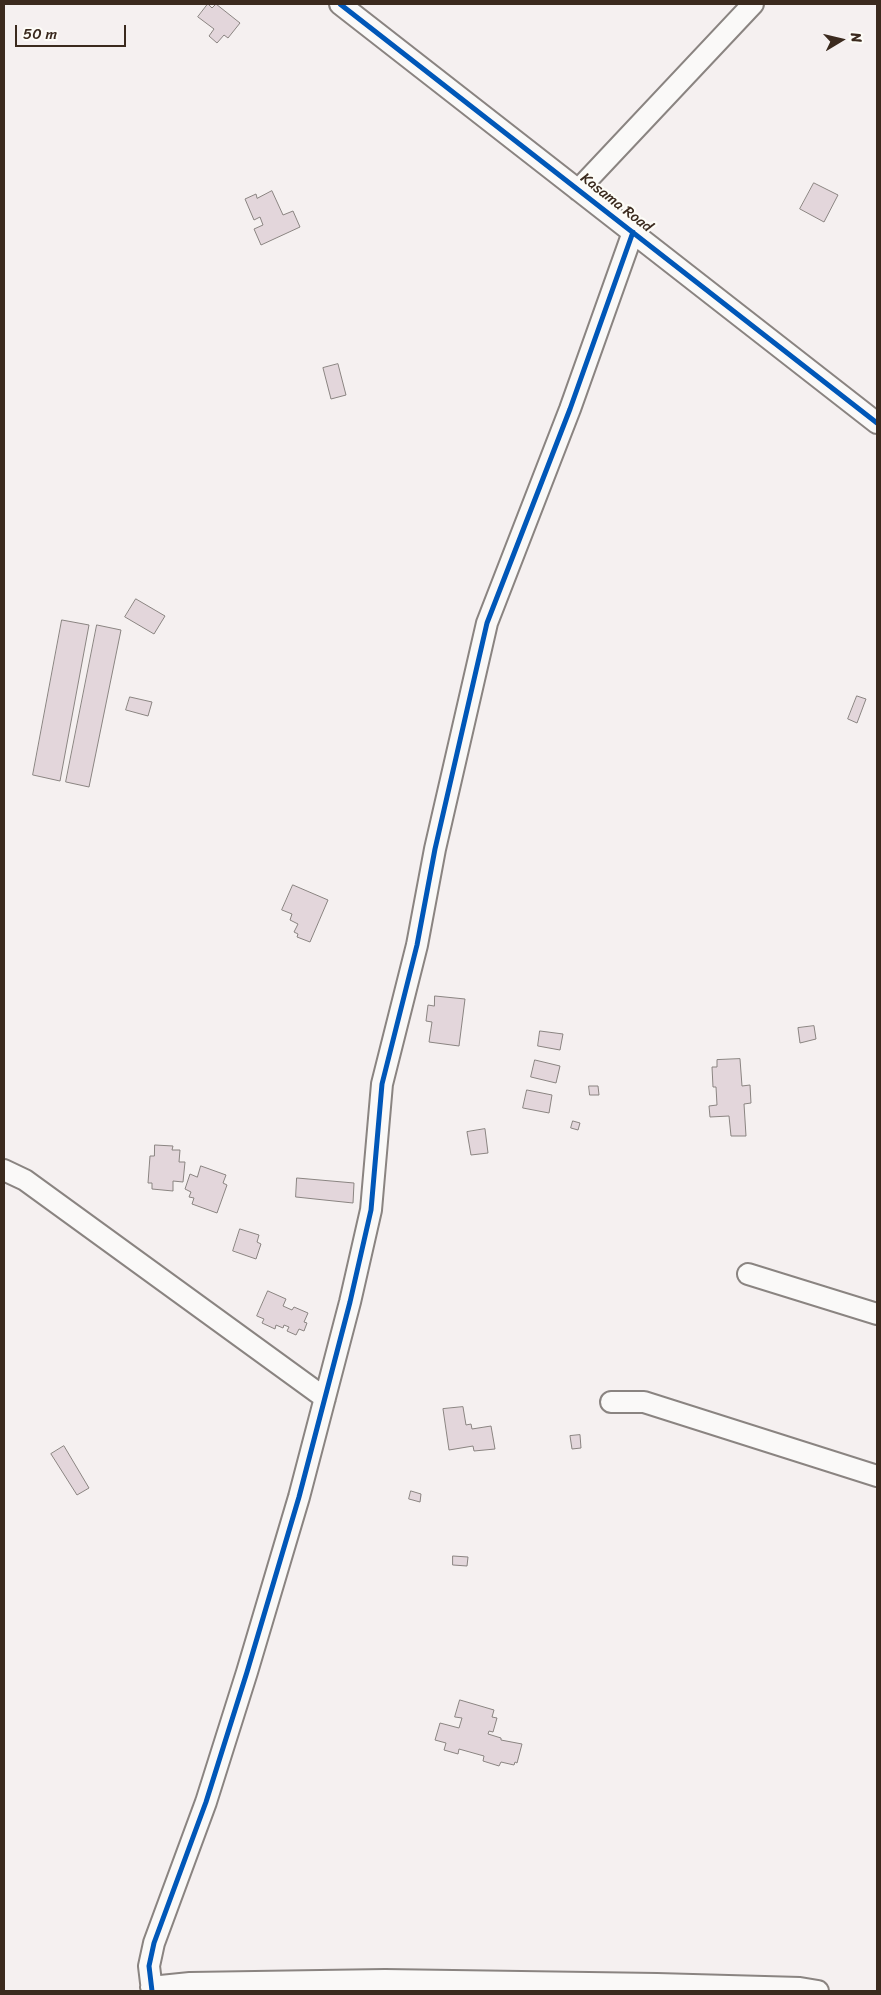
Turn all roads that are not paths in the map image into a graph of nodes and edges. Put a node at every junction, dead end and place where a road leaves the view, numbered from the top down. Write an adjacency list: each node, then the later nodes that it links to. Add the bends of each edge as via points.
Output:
1 (340, 4): 3 (street, Kasama Road)
2 (753, 4): 3 (street)
3 (578, 190): 4 (street, Kasama Road)
4 (633, 232): 5 (street, Kasama Road); 9 (street, via 570,409 487,623 435,849 417,945 382,1084 371,1210)
5 (877, 423)
6 (4, 1170): 9 (street, via 26,1180)
7 (748, 1274): 8 (street)
8 (877, 1314)
9 (325, 1398): 12 (street, via 299,1497 206,1802 154,1943 149,1966)
10 (611, 1402): 11 (street, via 644,1402)
11 (877, 1476)
12 (151, 1989): 13 (street, via 190,1983 384,1980 667,1984)
13 (818, 1991)

